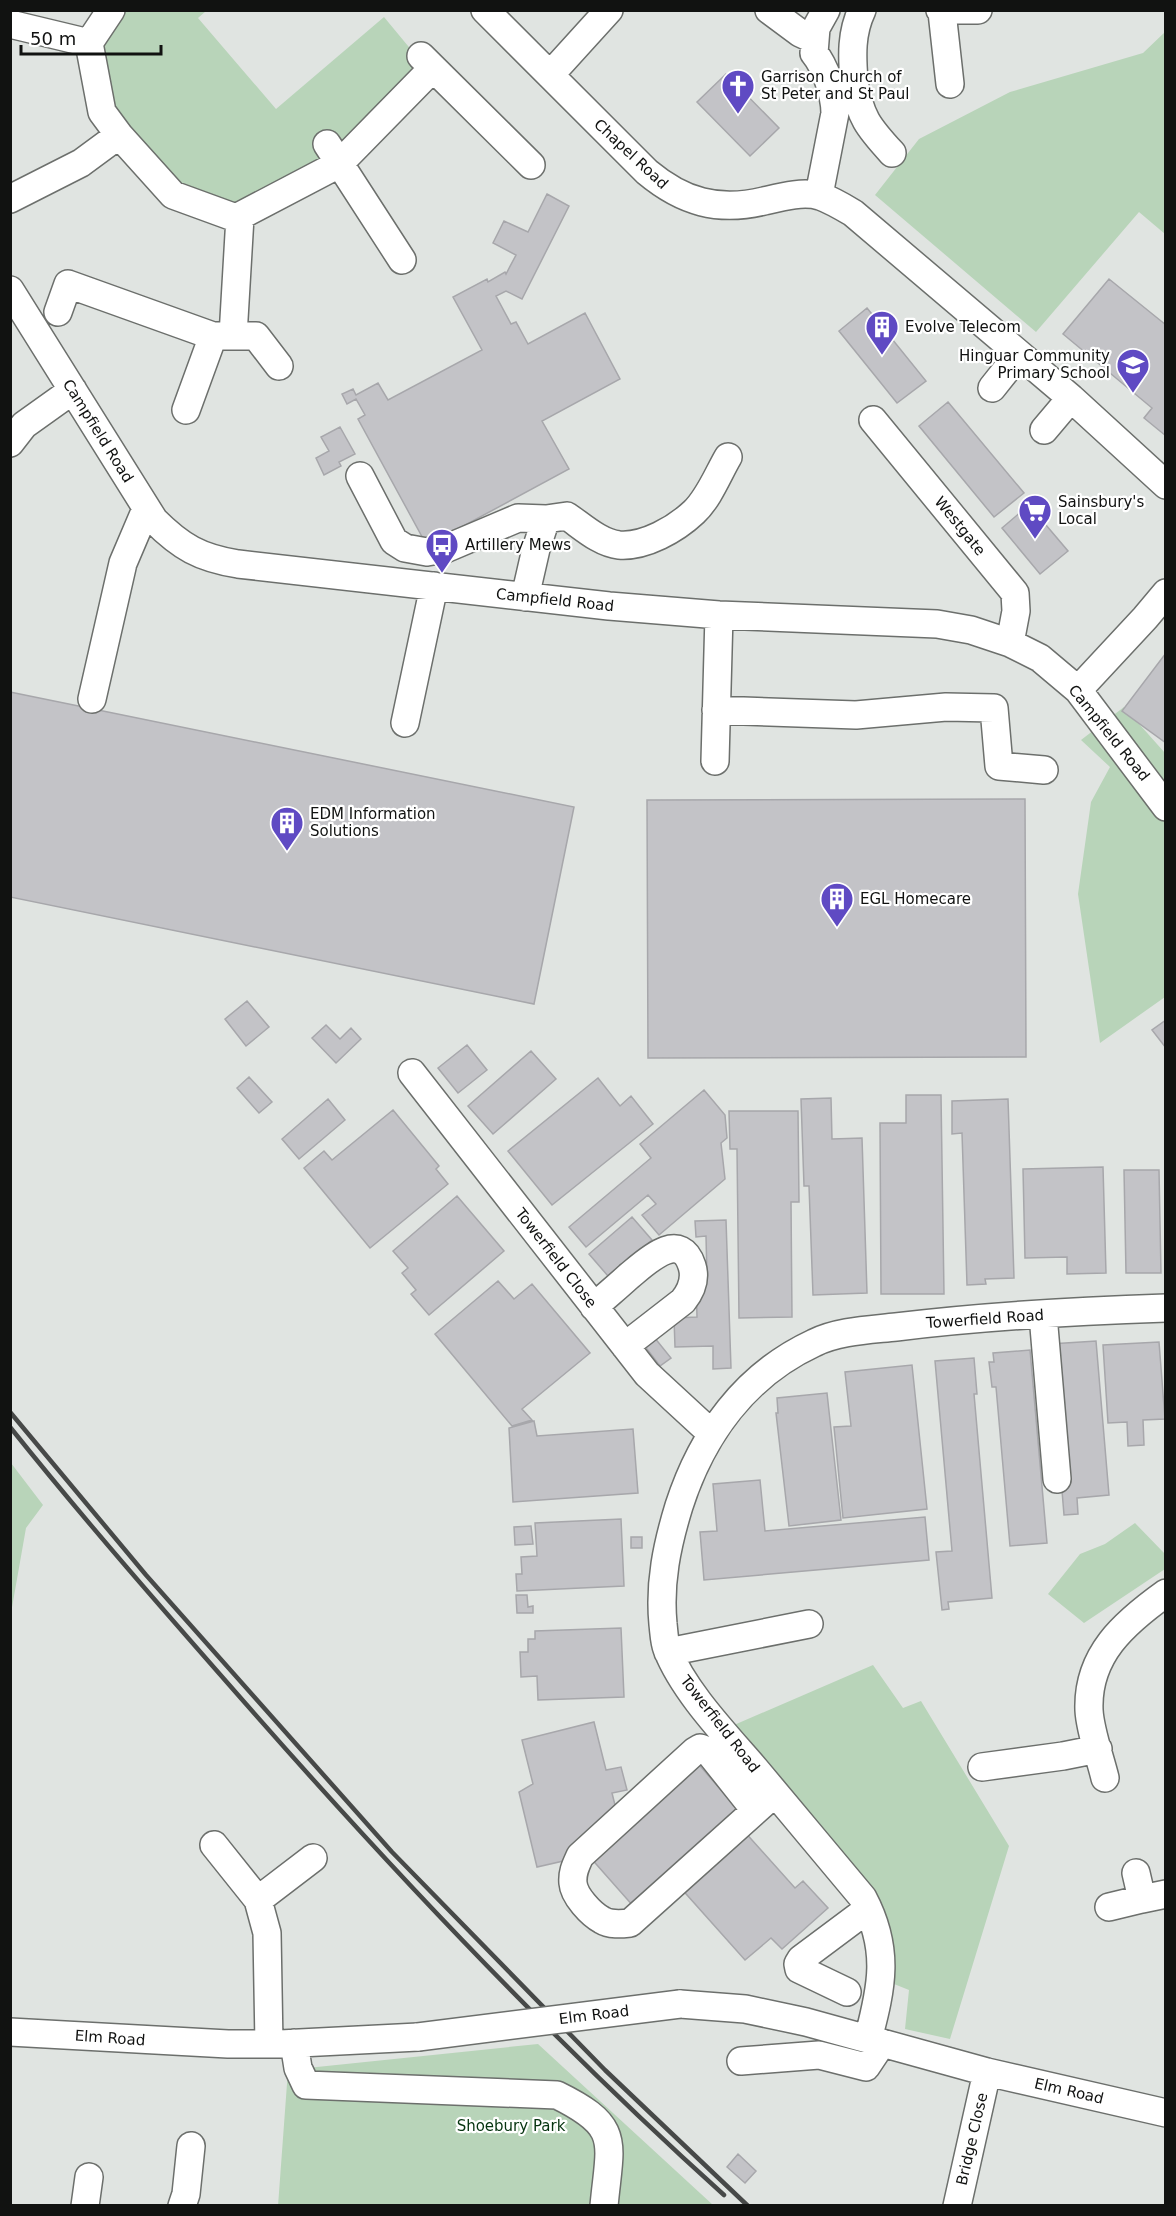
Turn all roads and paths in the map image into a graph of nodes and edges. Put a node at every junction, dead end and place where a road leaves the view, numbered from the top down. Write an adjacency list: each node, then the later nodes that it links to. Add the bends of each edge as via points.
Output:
1 (111, 10): 11 (street)
2 (485, 10): 12 (street, Chapel Road)
3 (609, 10): 12 (street)
4 (769, 10): 10 (street)
5 (826, 10): 10 (street, via 816,28)
6 (862, 10): 13 (street)
7 (978, 10): 8 (street)
8 (941, 11): 14 (street)
9 (10, 24): 11 (street)
10 (815, 40): 13 (street, via 814,53)
11 (89, 43): 15 (street, via 102,112)
12 (550, 75): 19 (street, Chapel Road, via 667,189 714,205)
13 (842, 83): 16 (street, via 871,130); 19 (street, via 835,99)
14 (950, 84)
15 (119, 135): 20 (street, via 81,163); 21 (street, via 173,195)
16 (892, 153)
17 (333, 154): 18 (street, via 427,62); 21 (street); 22 (street)
18 (531, 165)
19 (819, 195): 26 (street, via 868,224)
20 (10, 199)
21 (240, 218): 25 (street)
22 (402, 260)
23 (10, 290): 29 (street, Campfield Road)
24 (58, 312): 25 (street, via 69,284)
25 (223, 336): 27 (street, via 256,336); 31 (street)
26 (1019, 354): 28 (street); 30 (street)
27 (279, 366)
28 (992, 388)
29 (73, 390): 34 (street, via 24,425); 38 (street, Campfield Road)
30 (1071, 398): 33 (street); 37 (street)
31 (186, 410)
32 (873, 420): 44 (street, Westgate, via 1015,593)
33 (1044, 430)
34 (10, 443)
35 (728, 457): 39 (street, via 695,512 640,543 618,545 597,537 567,516)
36 (360, 476): 39 (street, via 394,541 405,548 427,552 445,549 518,518)
37 (1166, 485)
38 (146, 509): 40 (street, Campfield Road, via 175,540 214,560); 46 (street, via 123,563)
39 (546, 519): 42 (street)
40 (434, 586): 42 (street, Campfield Road); 48 (street)
41 (1166, 593): 45 (street)
42 (525, 597): 43 (street, Campfield Road)
43 (719, 615): 44 (street, Campfield Road, via 937,624); 47 (street)
44 (1010, 643): 45 (street, Campfield Road, via 1040,658)
45 (1078, 690): 51 (street, Campfield Road)
46 (92, 699)
47 (716, 710): 49 (street); 50 (street, via 856,715 946,707 994,708 999,766)
48 (405, 723)
49 (715, 761)
50 (1044, 770)
51 (1166, 807)
52 (412, 1072): 53 (street, Towerfield Close)
53 (594, 1307): 56 (street, Towerfield Close); 56 (street, via 655,1254 668,1249 686,1255 693,1267 690,1292)
54 (1166, 1308): 55 (street, Towerfield Road)
55 (1043, 1315): 57 (street, Towerfield Road, via 944,1321 816,1341 754,1383); 58 (street)
56 (625, 1346): 57 (street, Towerfield Close, via 647,1374)
57 (711, 1433): 61 (street, Towerfield Road, via 689,1474 662,1574)
58 (1057, 1479)
59 (1166, 1593): 62 (street, via 1119,1631 1094,1673 1089,1712)
60 (809, 1624): 61 (street)
61 (668, 1652): 65 (street, Towerfield Road)
62 (1098, 1749): 63 (street); 64 (street)
63 (982, 1767)
64 (1105, 1778)
65 (765, 1801): 65 (street, via 630,1923 602,1920 583,1903 573,1886 573,1871 580,1856 700,1748); 72 (street, Towerfield Road, via 863,1898)
66 (214, 1845): 70 (street)
67 (312, 1858): 70 (street)
68 (1136, 1873): 69 (street)
69 (1154, 1896): 71 (street)
70 (258, 1900): 78 (street, via 267,1933)
71 (1108, 1907)
72 (868, 1909): 73 (street, via 798,1964 800,1969); 75 (street, Towerfield Road, via 881,1958)
73 (847, 1992)
74 (896, 1992): 75 (street)
75 (875, 2012): 77 (street, Towerfield Road)
76 (10, 2032): 78 (street, Elm Road)
77 (875, 2041): 78 (street, Elm Road, bridge, via 745,2009 680,2004 418,2037); 79 (street, via 866,2067 819,2055); 80 (street, Elm Road)
78 (282, 2044): 86 (street, via 306,2085 557,2095 576,2104 597,2119 610,2144)
79 (741, 2061)
80 (987, 2072): 81 (street, Elm Road); 87 (street, Bridge Close)
81 (1166, 2113)
82 (191, 2146): 85 (street)
83 (89, 2177): 84 (street)
84 (85, 2205)
85 (182, 2205)
86 (604, 2205)
87 (957, 2205)

